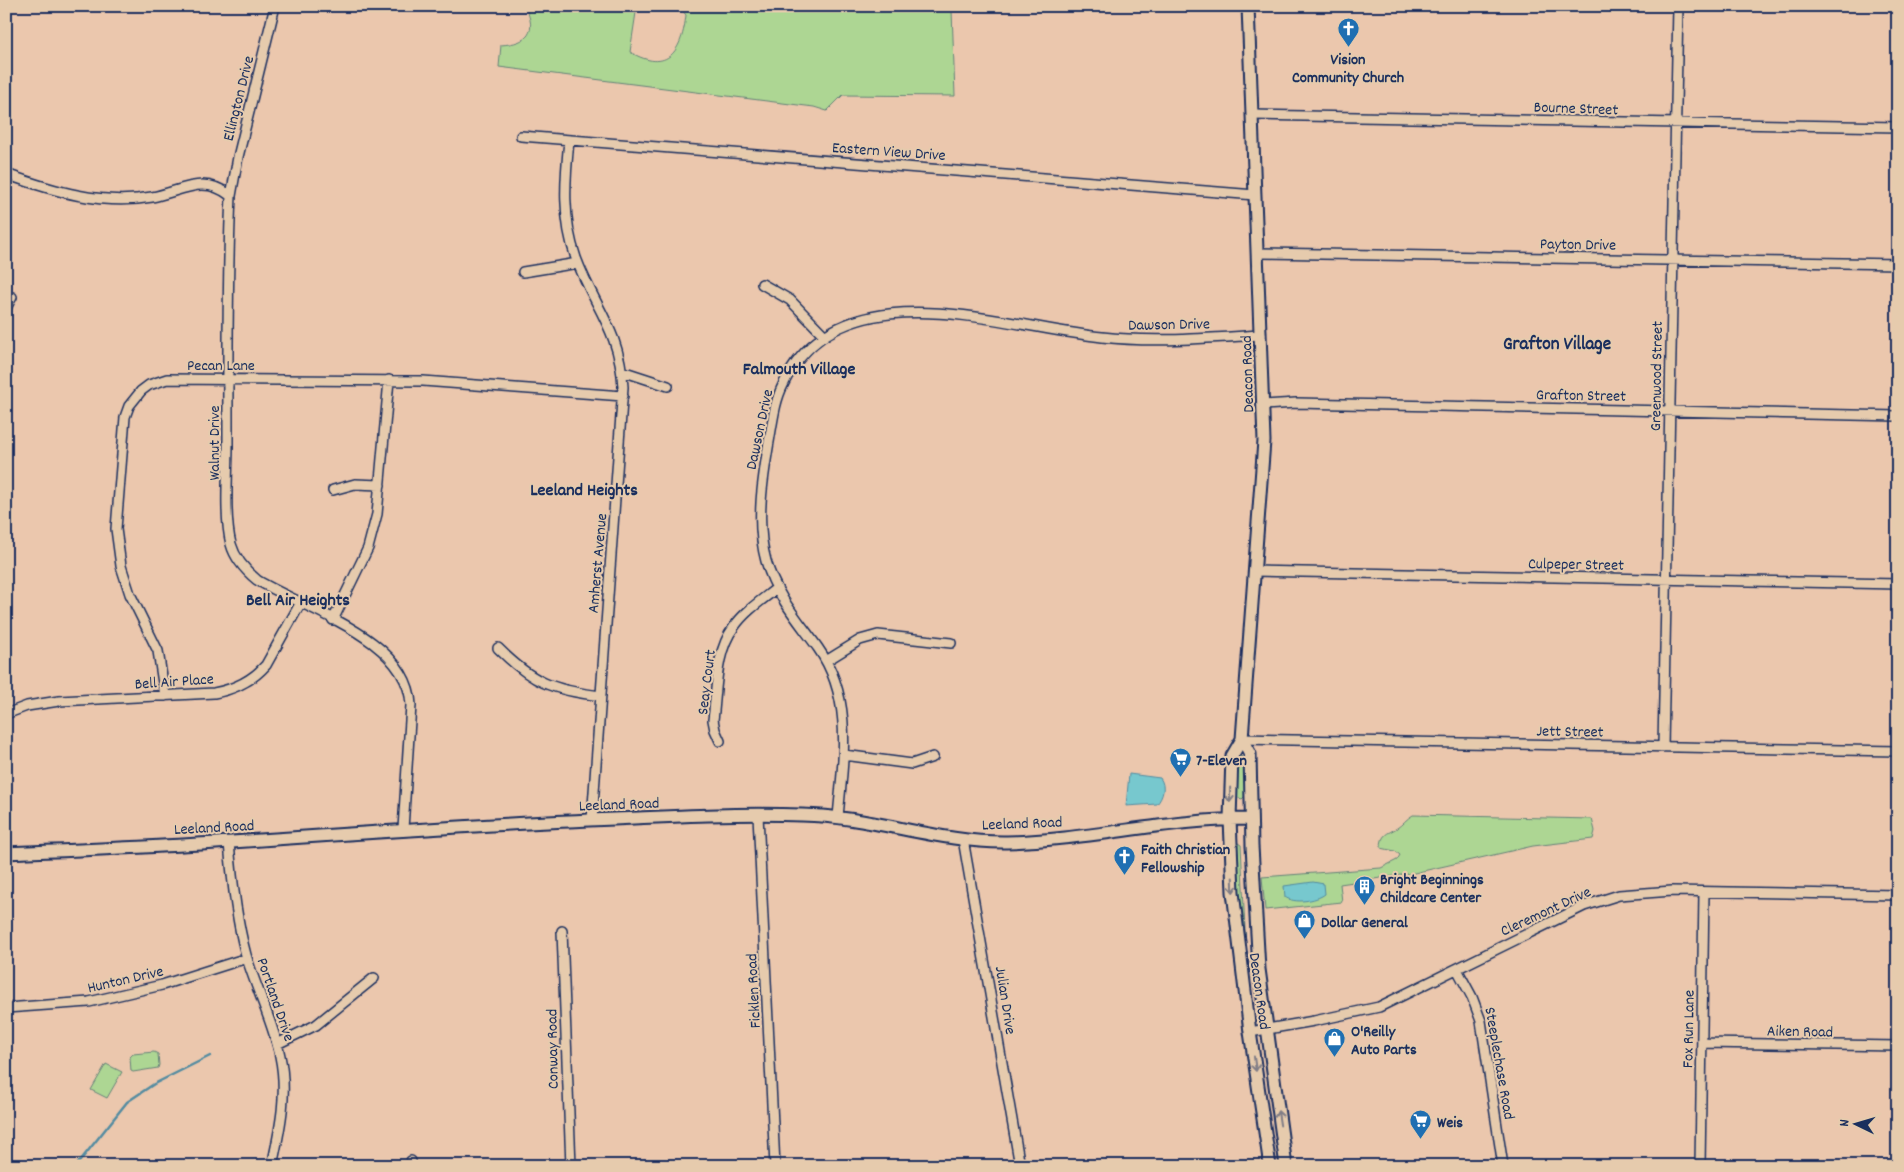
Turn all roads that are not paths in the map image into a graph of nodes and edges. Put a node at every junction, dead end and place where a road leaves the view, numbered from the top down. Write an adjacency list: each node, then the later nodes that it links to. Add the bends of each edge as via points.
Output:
1 (275, 6): 11 (street, Ellington Drive)
2 (1248, 6): 4 (main road, Deacon Road)
3 (1678, 6): 5 (street, Greenwood Street)
4 (1253, 115): 5 (street, Bourne Street); 10 (main road, Deacon Road)
5 (1676, 124): 6 (street, Bourne Street); 13 (street, Greenwood Street)
6 (1898, 127)
7 (521, 136): 8 (street, Eastern View Drive)
8 (569, 140): 10 (street, Eastern View Drive); 14 (street, Amherst Avenue, via 565,204)
9 (6, 174): 11 (street, via 56,191 97,198 136,199 206,184 221,188)
10 (1255, 195): 12 (main road, Deacon Road)
11 (231, 196): 23 (street, Walnut Drive)
12 (1257, 253): 13 (street, Payton Drive); 21 (main road, Deacon Road)
13 (1673, 260): 15 (street, Payton Drive); 28 (street, Greenwood Street)
14 (578, 263): 16 (street); 22 (street, Amherst Avenue, via 613,333)
15 (1898, 264)
16 (523, 272)
17 (762, 284): 20 (street, via 790,300)
18 (12, 297): 19 (street)
19 (6, 308)
20 (824, 335): 21 (street, Dawson Drive, via 858,319 912,313 968,316 1105,338); 35 (street, Dawson Drive, via 790,371 775,408 763,473 761,527 766,559)
21 (1262, 335): 27 (main road, Deacon Road)
22 (622, 372): 25 (street); 26 (street, Amherst Avenue)
23 (228, 379): 24 (street, Pecan Lane); 36 (street, Walnut Drive, via 231,546 248,573); 41 (street, Pecan Lane, via 160,381 149,385 134,398 125,417 116,515 118,548 130,594 158,651)
24 (389, 380): 26 (street, Pecan Lane); 30 (street)
25 (668, 386)
26 (623, 396): 42 (street, Amherst Avenue)
27 (1264, 405): 28 (street, Grafton Street); 32 (main road, Deacon Road, via 1262,487)
28 (1670, 411): 29 (street, Grafton Street); 33 (street, Greenwood Street)
29 (1898, 416)
30 (380, 485): 31 (street, via 355,484); 37 (street, via 368,548)
31 (333, 490)
32 (1254, 571): 33 (street, Culpeper Street); 44 (main road, Deacon Road)
33 (1666, 580): 34 (street, Culpeper Street); 46 (street, Greenwood Street)
34 (1898, 584)
35 (777, 588): 40 (street, Dawson Drive); 45 (street, Seay Court, via 734,626 723,649 713,720)
36 (300, 604): 37 (street, Walnut Drive); 41 (street, Bell Air Place, via 274,654 250,680 214,693)
37 (333, 620): 55 (street, Walnut Drive, via 380,648 399,667 408,685 411,705)
38 (951, 643): 40 (street, via 878,635 860,640)
39 (498, 648): 42 (street, via 536,681 570,692)
40 (826, 661): 48 (street, Dawson Drive, via 843,712)
41 (165, 696): 43 (street, Bell Air Place, via 44,702)
42 (601, 696): 54 (street, Amherst Avenue)
43 (6, 714)
44 (1242, 739): 46 (street, Jett Street); 52 (main road, Deacon Road, one-way to 52, via 1232,756); 53 (main road, Deacon Road, via 1250,754)
45 (720, 741)
46 (1663, 747): 47 (street, Jett Street)
47 (1898, 751)
48 (844, 755): 49 (street, via 912,764); 51 (street, Dawson Drive)
49 (933, 757)
50 (758, 815): 51 (main road, Leeland Road); 54 (main road, Leeland Road); 73 (street, Ficklen Road)
51 (838, 817): 56 (main road, Leeland Road)
52 (1230, 819): 53 (main road); 56 (main road, Leeland Road, via 1038,841); 67 (main road, Deacon Road, one-way to 67, via 1235,918)
53 (1250, 819): 66 (main road, Deacon Road)
54 (592, 820): 55 (main road, Leeland Road)
55 (403, 829): 57 (main road, Leeland Road)
56 (963, 839): 74 (street, Julian Drive)
57 (229, 842): 58 (main road, Leeland Road); 62 (street, Portland Drive, via 236,912)
58 (6, 853)
59 (1704, 892): 60 (street, Cleremont Drive); 63 (street, Cleremont Drive, via 1635,893 1599,900); 68 (street, Fox Run Lane)
60 (1898, 895)
61 (562, 931): 72 (street, Conway Road)
62 (247, 958): 65 (street, Hunton Drive, via 162,985 89,1002); 69 (street, Portland Drive)
63 (1457, 969): 66 (street, Cleremont Drive, via 1379,1007); 77 (street, Steeplechase Road, via 1481,1021)
64 (374, 978): 69 (street, via 316,1025)
65 (6, 1008)
66 (1265, 1030): 67 (street, Cleremont Drive); 76 (main road, Deacon Road, one-way to 66)
67 (1250, 1032): 75 (main road, Deacon Road, one-way to 75)
68 (1702, 1042): 70 (street, Aiken Road); 78 (street, Fox Run Lane)
69 (277, 1044): 71 (street, Portland Drive, via 284,1093)
70 (1898, 1046)
71 (272, 1166)
72 (571, 1166)
73 (775, 1166)
74 (1020, 1166)
75 (1270, 1166)
76 (1286, 1166)
77 (1503, 1166)
78 (1700, 1166)

